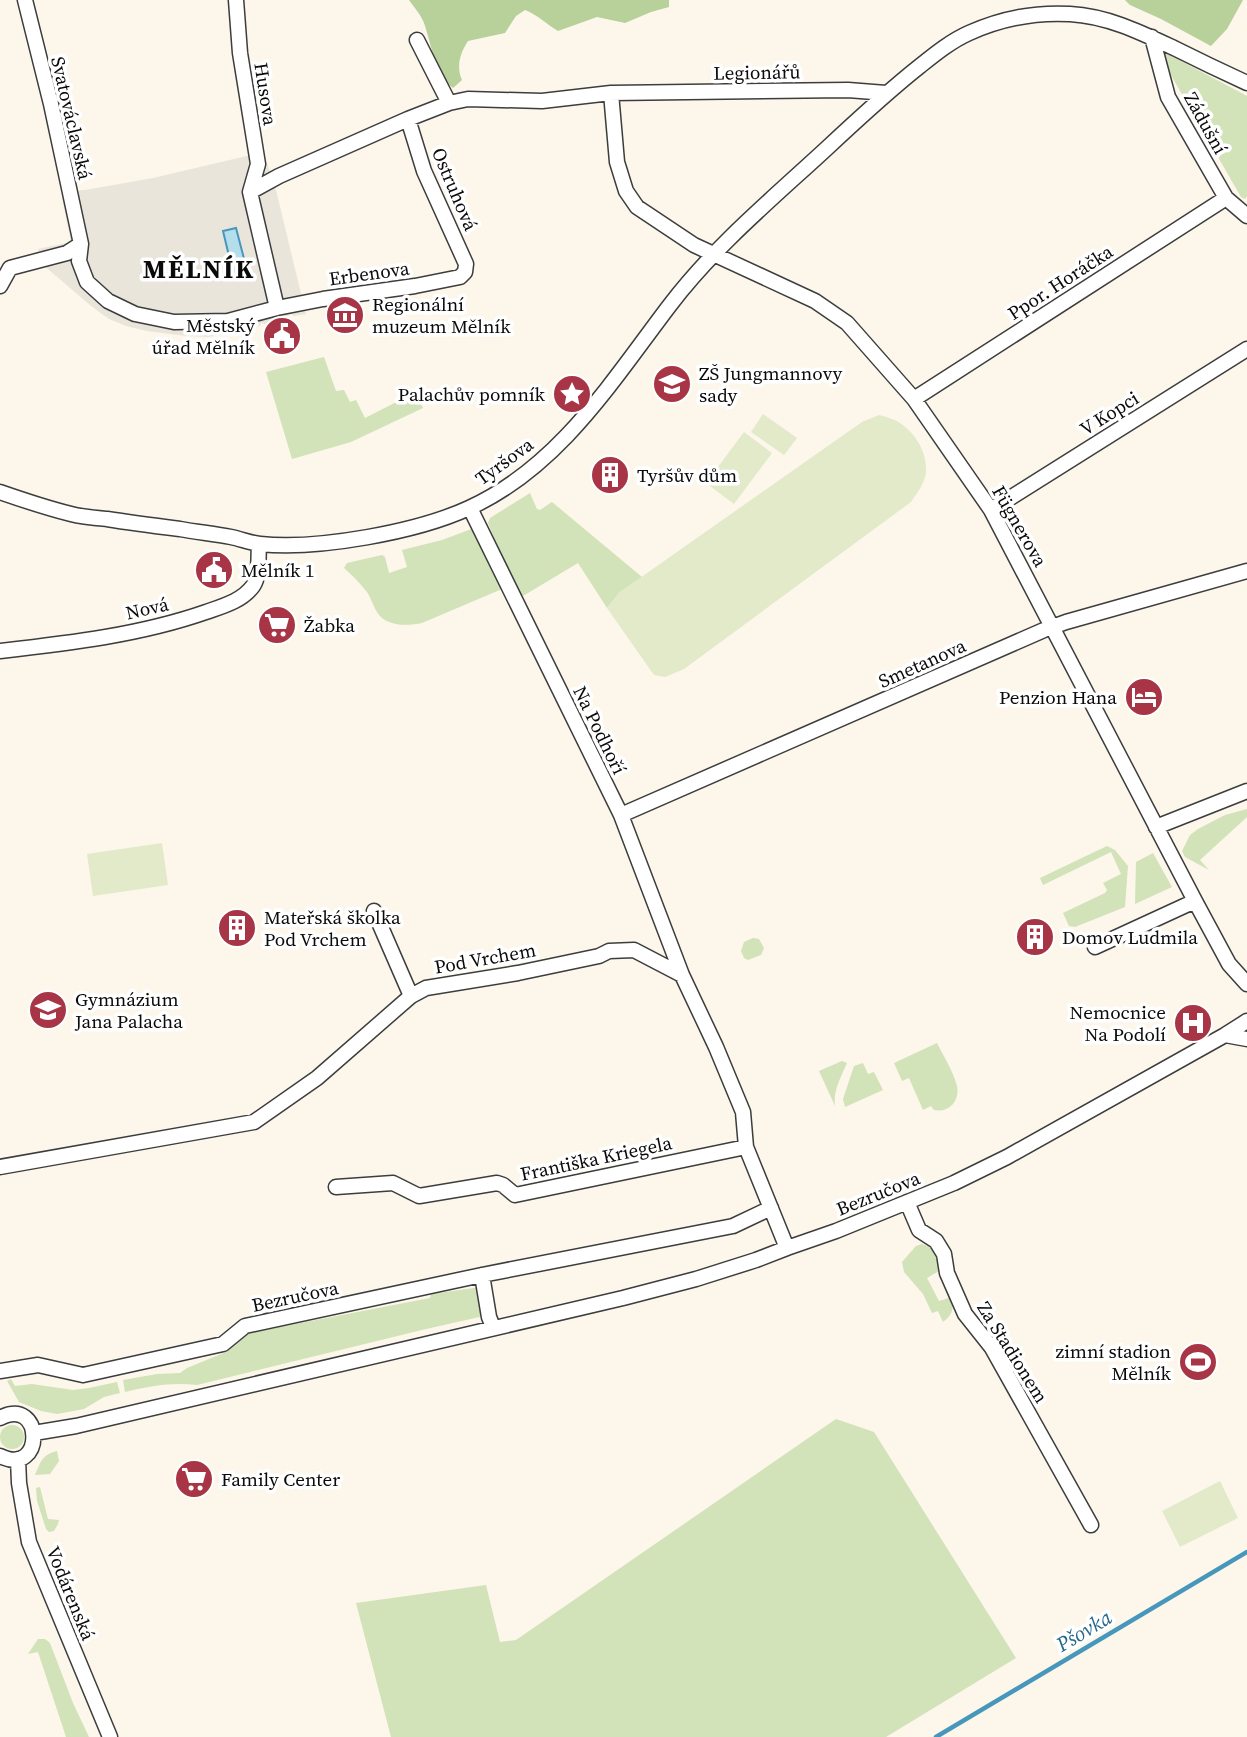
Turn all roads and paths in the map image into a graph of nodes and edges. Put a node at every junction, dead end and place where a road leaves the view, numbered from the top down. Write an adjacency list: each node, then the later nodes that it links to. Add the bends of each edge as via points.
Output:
1 (25, 0): 13 (street, Svatováclavská)
2 (236, 0): 10 (street, Husova, via 258,164)
3 (1152, 37): 5 (street); 7 (street, via 1114,22 1073,14 1007,19 965,34); 11 (street, Zádušní, via 1168,97)
4 (417, 40): 8 (street)
5 (1247, 83)
6 (611, 93): 7 (street, Legionářů); 8 (street, Legionářů, via 542,101 468,99); 14 (street, Fügnerova, via 617,162 626,191 650,217)
7 (886, 93): 14 (street, Tyršova)
8 (449, 103): 9 (street, Legionářů)
9 (408, 119): 10 (street, Legionářů); 16 (street, Ostruhová, via 425,172 466,264)
10 (250, 192): 18 (street)
11 (1226, 198): 12 (street, Zádušní); 20 (street, Ppor. Horáčka)
12 (1247, 216)
13 (81, 244): 15 (street, via 67,253); 18 (street, Svatováclavská, via 79,261 87,282 108,301 135,314 174,322 228,321)
14 (715, 254): 20 (street, Fügnerova, via 832,312); 22 (street, Tyršova, via 563,440 528,472)
15 (5, 267): 17 (street)
16 (465, 272): 18 (street, Erbenova, via 415,286)
17 (0, 286)
18 (277, 308)
19 (1247, 349): 23 (street, V Kopci)
20 (914, 399): 23 (street, Fügnerova)
21 (0, 492): 24 (street, Tyršova, via 73,515)
22 (470, 508): 24 (street, Tyršova, via 344,541); 29 (street, Na Podhoří)
23 (991, 510): 26 (street, Fügnerova)
24 (259, 544): 27 (street, Nová, via 254,584 231,603 105,638)
25 (1247, 571): 26 (street, Smetanova)
26 (1053, 628): 29 (street, Smetanova); 30 (street, Fügnerova)
27 (0, 651)
28 (1247, 791): 30 (street)
29 (621, 815): 34 (street, Na Podhoří)
30 (1157, 827): 31 (street, Fügnerova)
31 (1195, 901): 33 (street); 35 (street, Fügnerova, via 1229,964)
32 (374, 911): 36 (street)
33 (1095, 947)
34 (682, 975): 36 (street, Pod Vrchem, via 634,950 610,951 426,988); 40 (street, via 743,1112)
35 (1247, 984)
36 (411, 996): 41 (street, Pod Vrchem, via 317,1077 254,1122)
37 (1247, 1021): 38 (street, Bezručova)
38 (1225, 1035): 39 (street); 43 (street, Bezručova, via 1007,1157)
39 (1247, 1039)
40 (746, 1147): 42 (street, Františka Kriegela, via 515,1195 497,1183 419,1196 393,1183); 44 (street)
41 (0, 1167)
42 (336, 1187)
43 (907, 1202): 45 (street, Bezručova); 53 (street, Za Stadionem, via 919,1230 936,1241 944,1254 965,1314 992,1348)
44 (771, 1208): 45 (street); 46 (street, Bezručova, via 733,1226)
45 (787, 1248): 47 (street, Bezručova, via 696,1279)
46 (482, 1275): 47 (street); 48 (street, Bezručova, via 245,1326 223,1344 83,1376 38,1365)
47 (493, 1327): 50 (street, Bezručova)
48 (0, 1371)
49 (2, 1415): 50 (street, via 26,1419)
50 (34, 1433): 52 (street, via 31,1449)
51 (0, 1456): 52 (street)
52 (18, 1459): 54 (street, Vodárenská, via 29,1542)
53 (1091, 1525)
54 (110, 1737)

